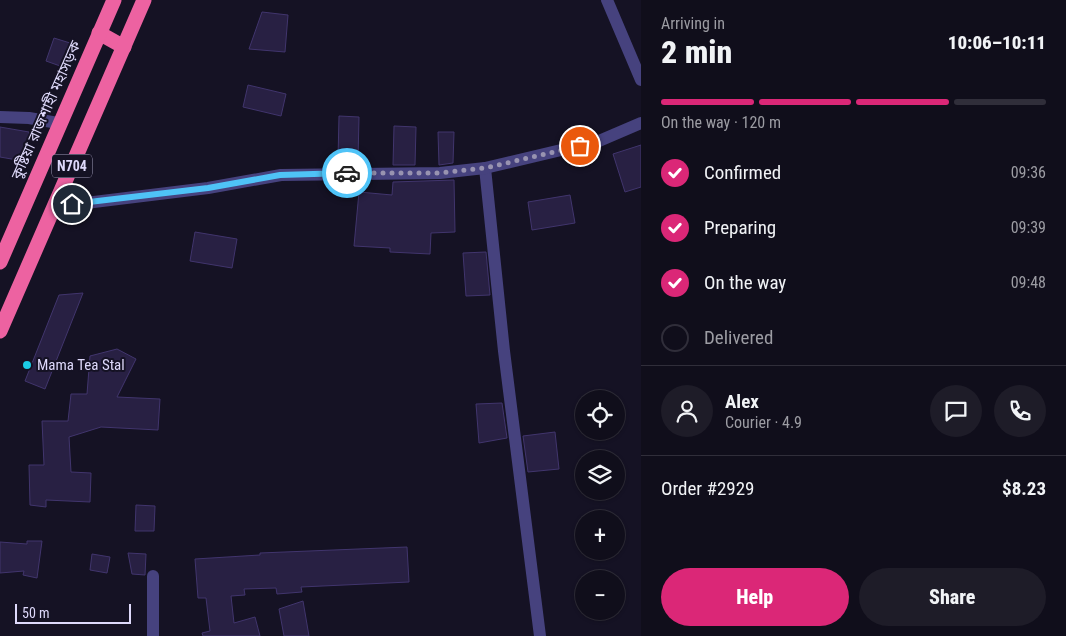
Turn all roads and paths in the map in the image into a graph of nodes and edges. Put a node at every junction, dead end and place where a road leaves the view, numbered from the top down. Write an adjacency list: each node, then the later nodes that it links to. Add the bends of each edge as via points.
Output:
1 (114, 0): 4 (highway, কুষ্টিয়া রাজশাহী মহাসড়ক / N704)
2 (144, 0): 5 (highway, N704)
3 (607, 0): 6 (street)
4 (100, 33): 5 (highway); 8 (highway, কুষ্টিয়া রাজশাহী মহাসড়ক / N704)
5 (124, 47): 11 (highway, N704)
6 (641, 80)
7 (0, 117): 8 (street)
8 (58, 123): 12 (highway, কুষ্টিয়া রাজশাহী মহাসড়ক / N704)
9 (641, 123): 10 (street, via 599,141)
10 (485, 168): 11 (street, via 440,173 280,175 208,188); 16 (street)
11 (53, 207): 13 (highway, N704)
12 (0, 262)
13 (0, 331)
14 (153, 576): 15 (street)
15 (153, 636)
16 (540, 636)

